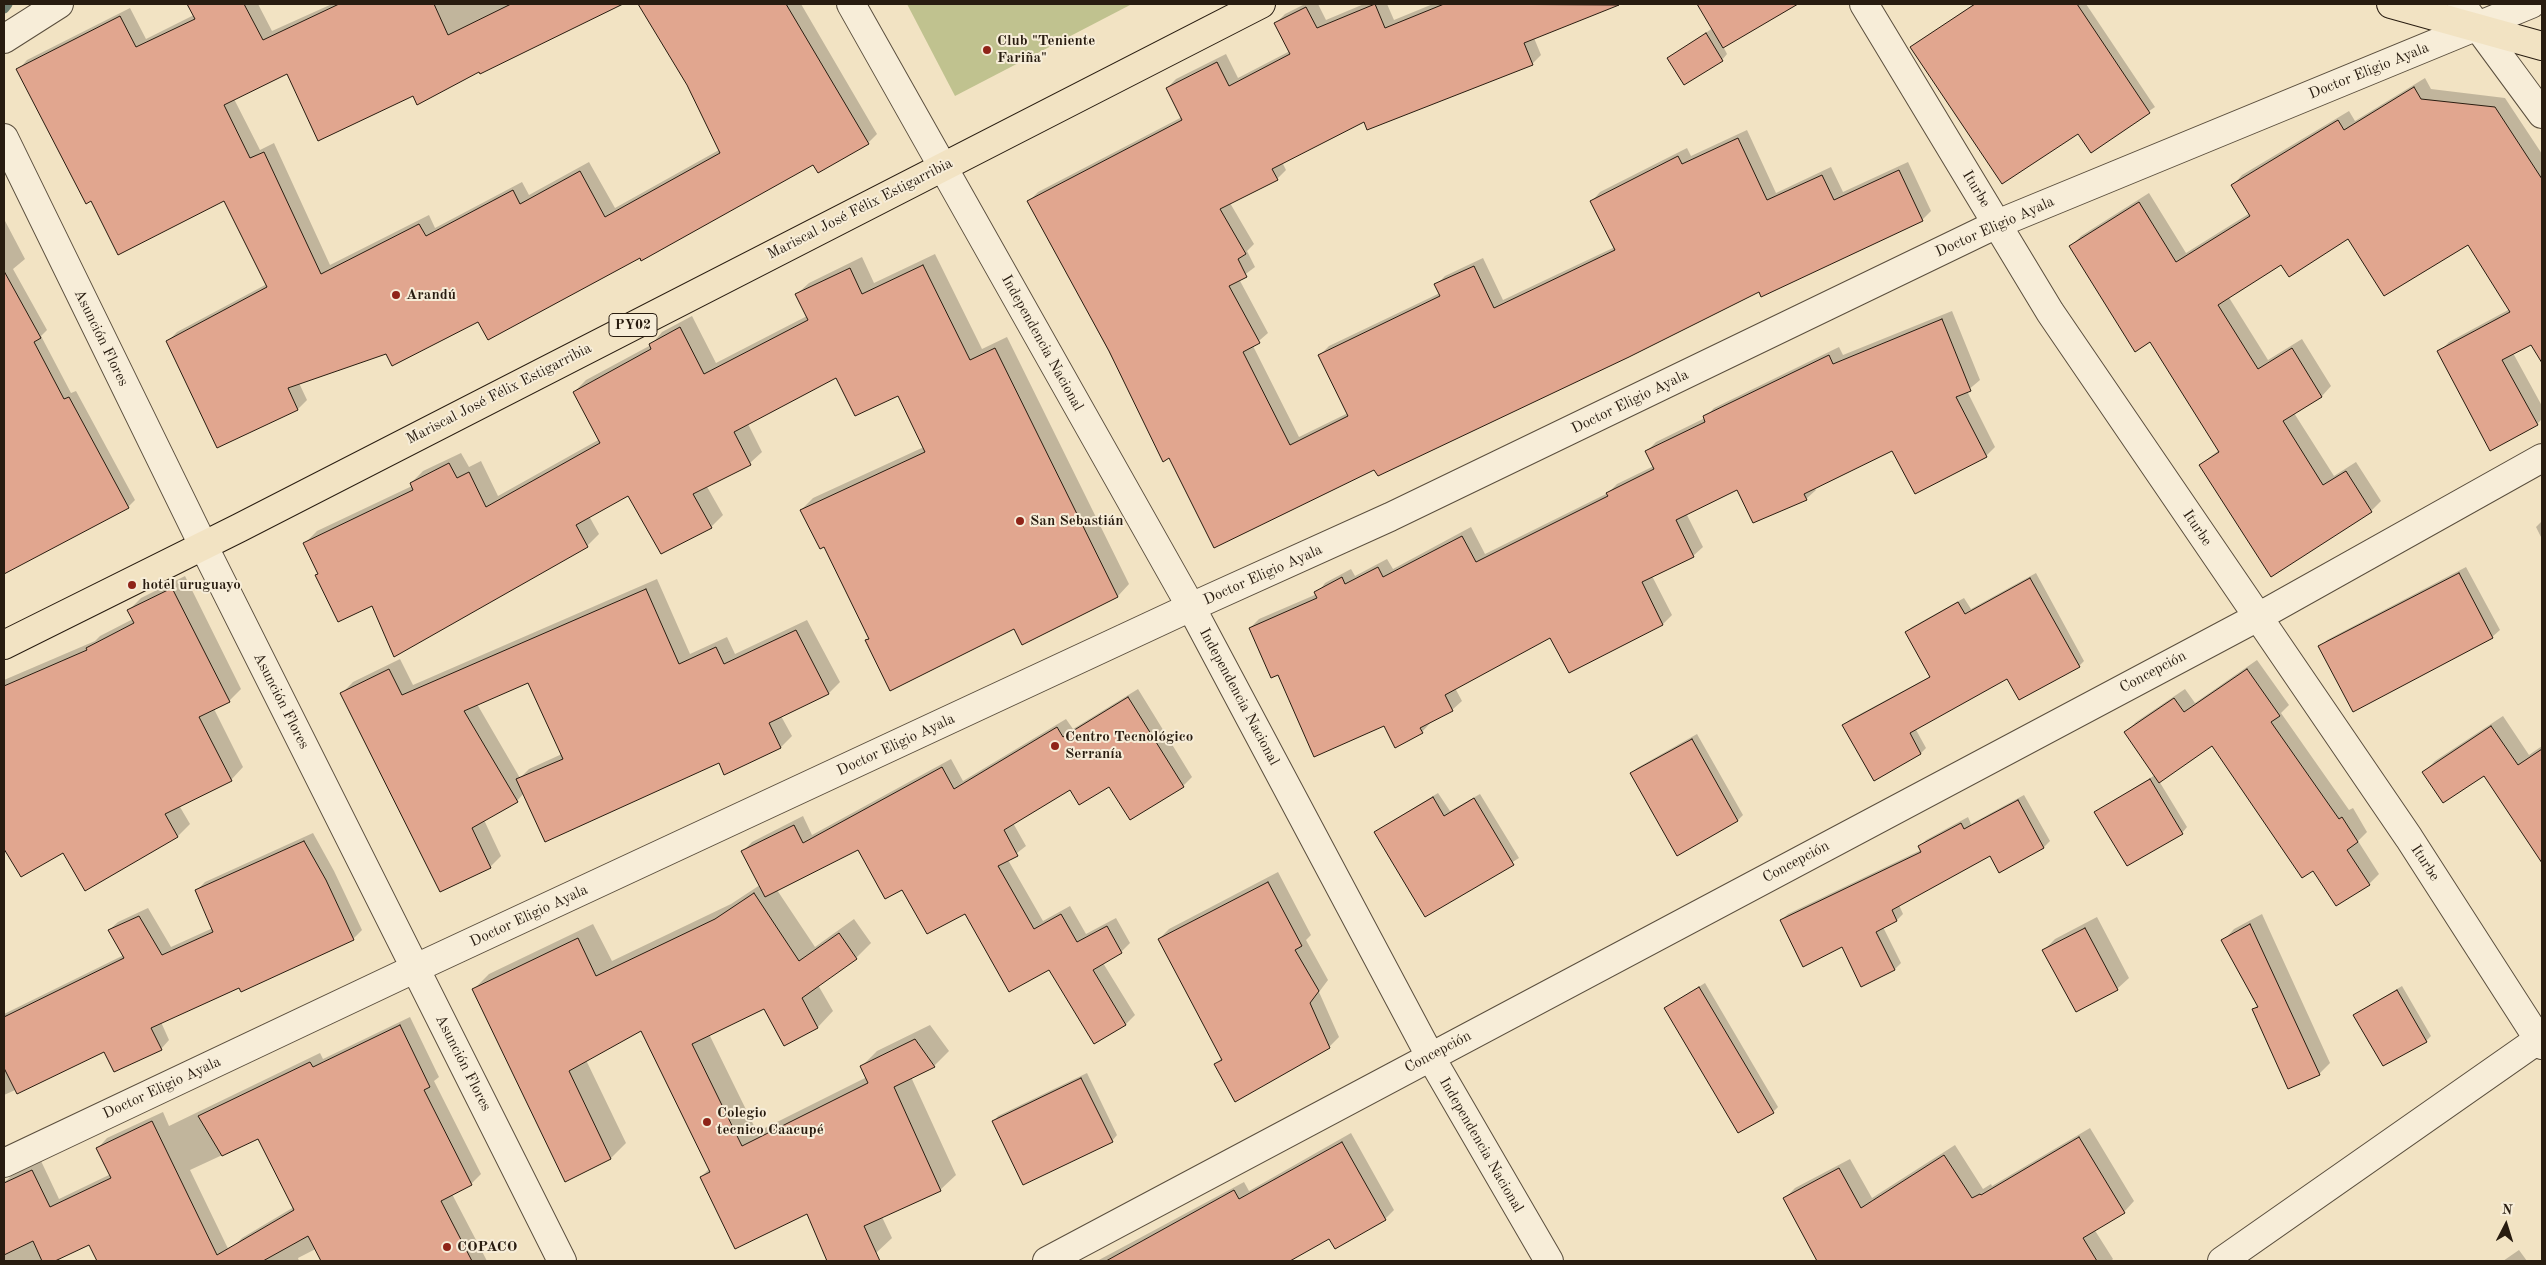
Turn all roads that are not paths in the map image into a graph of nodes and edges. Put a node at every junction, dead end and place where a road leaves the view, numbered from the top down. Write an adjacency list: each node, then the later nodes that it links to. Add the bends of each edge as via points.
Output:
1 (59, 4): 9 (street)
2 (851, 4): 13 (street, Independencia Nacional)
3 (1261, 4): 13 (main road, Mariscal José Félix Estigarribia / PY02)
4 (1864, 4): 14 (street, Iturbe)
5 (2391, 4): 8 (main road)
6 (2462, 4): 8 (street)
7 (2531, 4): 8 (street, Doctor Eligio Ayala)
8 (2476, 26): 10 (main road); 11 (street); 14 (street, Doctor Eligio Ayala)
9 (4, 39)
10 (2542, 46)
11 (2542, 114)
12 (4, 138): 16 (street, Asunción Flores)
13 (942, 167): 16 (main road, Mariscal José Félix Estigarribia / PY02); 17 (street, Independencia Nacional)
14 (1997, 224): 17 (street, Doctor Eligio Ayala, via 1390,517); 18 (street, Iturbe, via 2050,312)
15 (2542, 458): 18 (street, Concepción)
16 (203, 545): 19 (main road, Mariscal José Félix Estigarribia / PY02); 20 (street, Asunción Flores)
17 (1191, 607): 20 (street, Doctor Eligio Ayala); 22 (street, Independencia Nacional)
18 (2258, 616): 21 (street, Iturbe, via 2409,838); 22 (street, Concepción)
19 (4, 645)
20 (416, 968): 23 (street, Doctor Eligio Ayala); 24 (street, Asunción Flores)
21 (2541, 1041): 27 (street)
22 (1430, 1056): 25 (street, Concepción); 26 (street, Independencia Nacional)
23 (4, 1163)
24 (562, 1261)
25 (1047, 1261)
26 (1549, 1261)
27 (2222, 1261)

